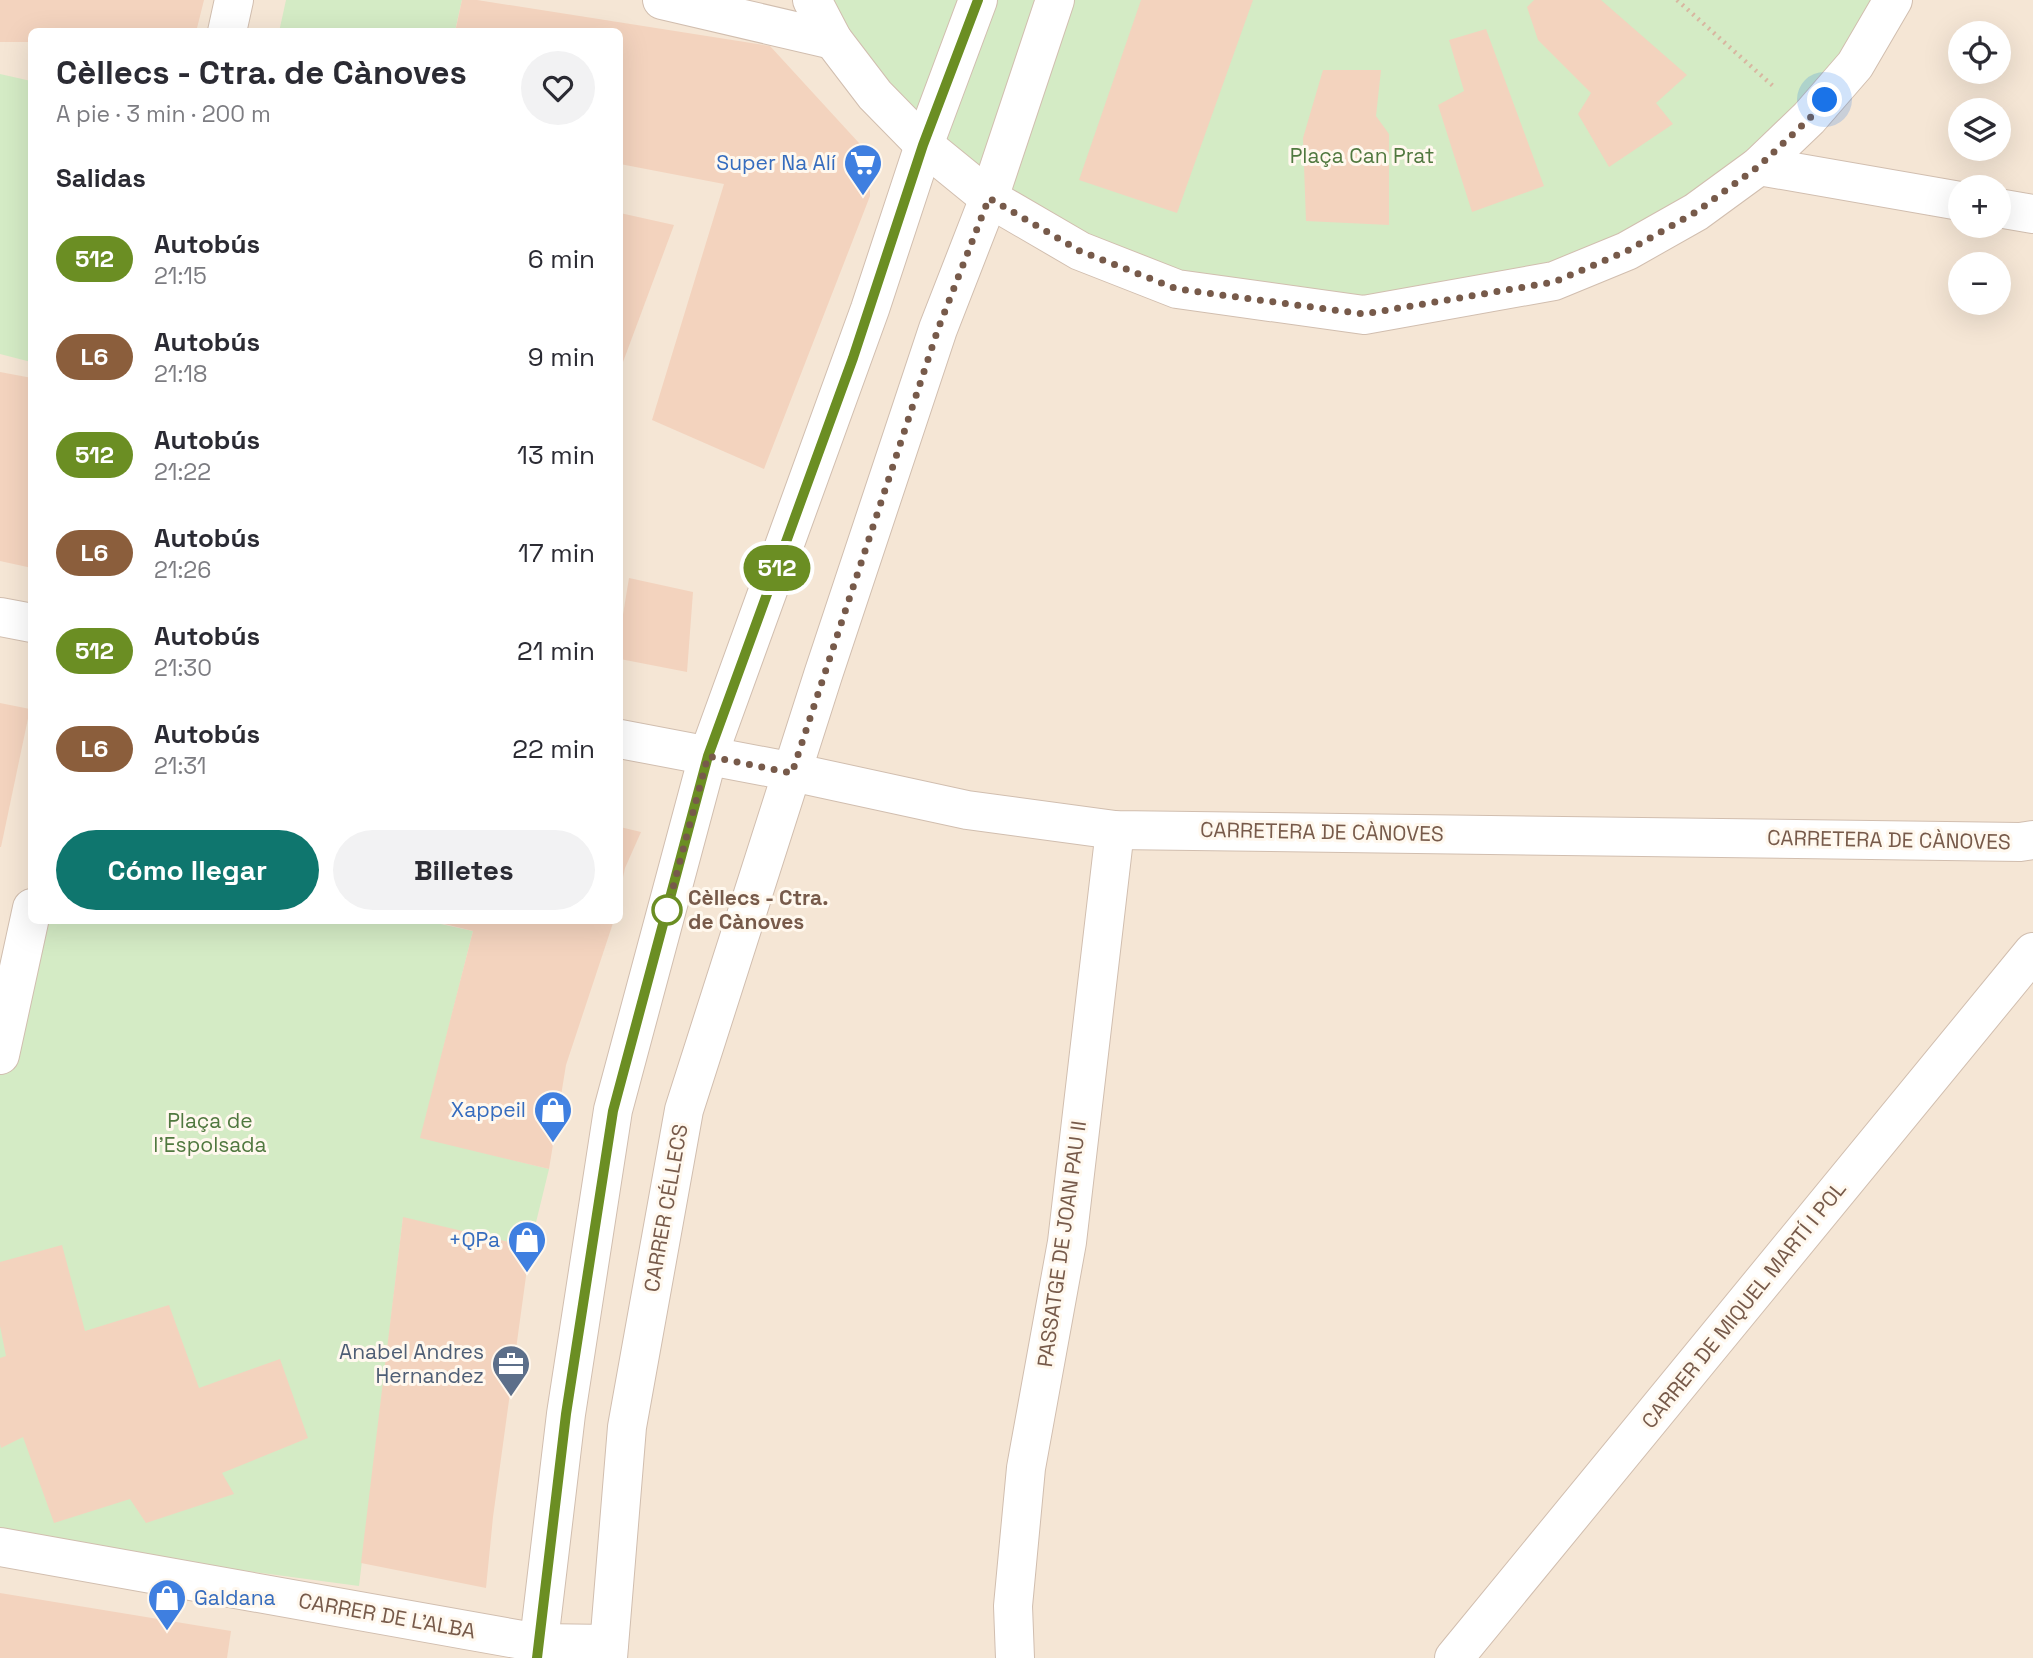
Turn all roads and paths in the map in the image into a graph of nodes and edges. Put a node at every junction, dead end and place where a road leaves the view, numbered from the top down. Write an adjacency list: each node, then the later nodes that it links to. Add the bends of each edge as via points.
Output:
1 (234, 0): 8 (street)
2 (662, 0): 9 (street)
3 (812, 0): 9 (street)
4 (978, 0): 11 (street)
5 (1055, 0): 13 (street, CARRER CÉLLECS)
6 (1677, 0): 10 (path)
7 (1893, 0): 10 (street, via 1855,65)
8 (228, 28)
9 (833, 40): 11 (street, via 875,95)
10 (1810, 118): 12 (street)
11 (923, 145): 13 (street); 20 (street, via 870,309)
12 (1759, 166): 13 (street, via 1696,212 1627,251 1554,282 1364,314 1177,289 1080,251); 14 (street)
13 (989, 198): 21 (street, CARRER CÉLLECS, via 934,342)
14 (1948, 199)
15 (2011, 210): 16 (street)
16 (2033, 214)
17 (0, 617): 18 (street)
18 (28, 622)
19 (623, 739): 20 (street, CARRETERA DE CÀNOVES)
20 (708, 756): 21 (street, CARRETERA DE CÀNOVES); 28 (street, via 613,1111 566,1414)
21 (792, 773): 22 (street, CARRETERA DE CÀNOVES, via 967,810); 29 (street, CARRER CÉLLECS, via 684,1111 627,1427)
22 (1115, 830): 23 (street, CARRETERA DE CÀNOVES); 30 (street, PASSATGE DE JOAN PAU II, via 1067,1242 1026,1468 1013,1606)
23 (2033, 840)
24 (29, 924): 26 (street)
25 (2033, 952): 31 (street, CARRER DE MIQUEL MARTÍ I POL)
26 (0, 1055)
27 (0, 1546): 28 (street, CARRER DE L'ALBA)
28 (538, 1651): 29 (street, CARRER DE L'ALBA)
29 (609, 1651)
30 (1015, 1658)
31 (1454, 1658)

